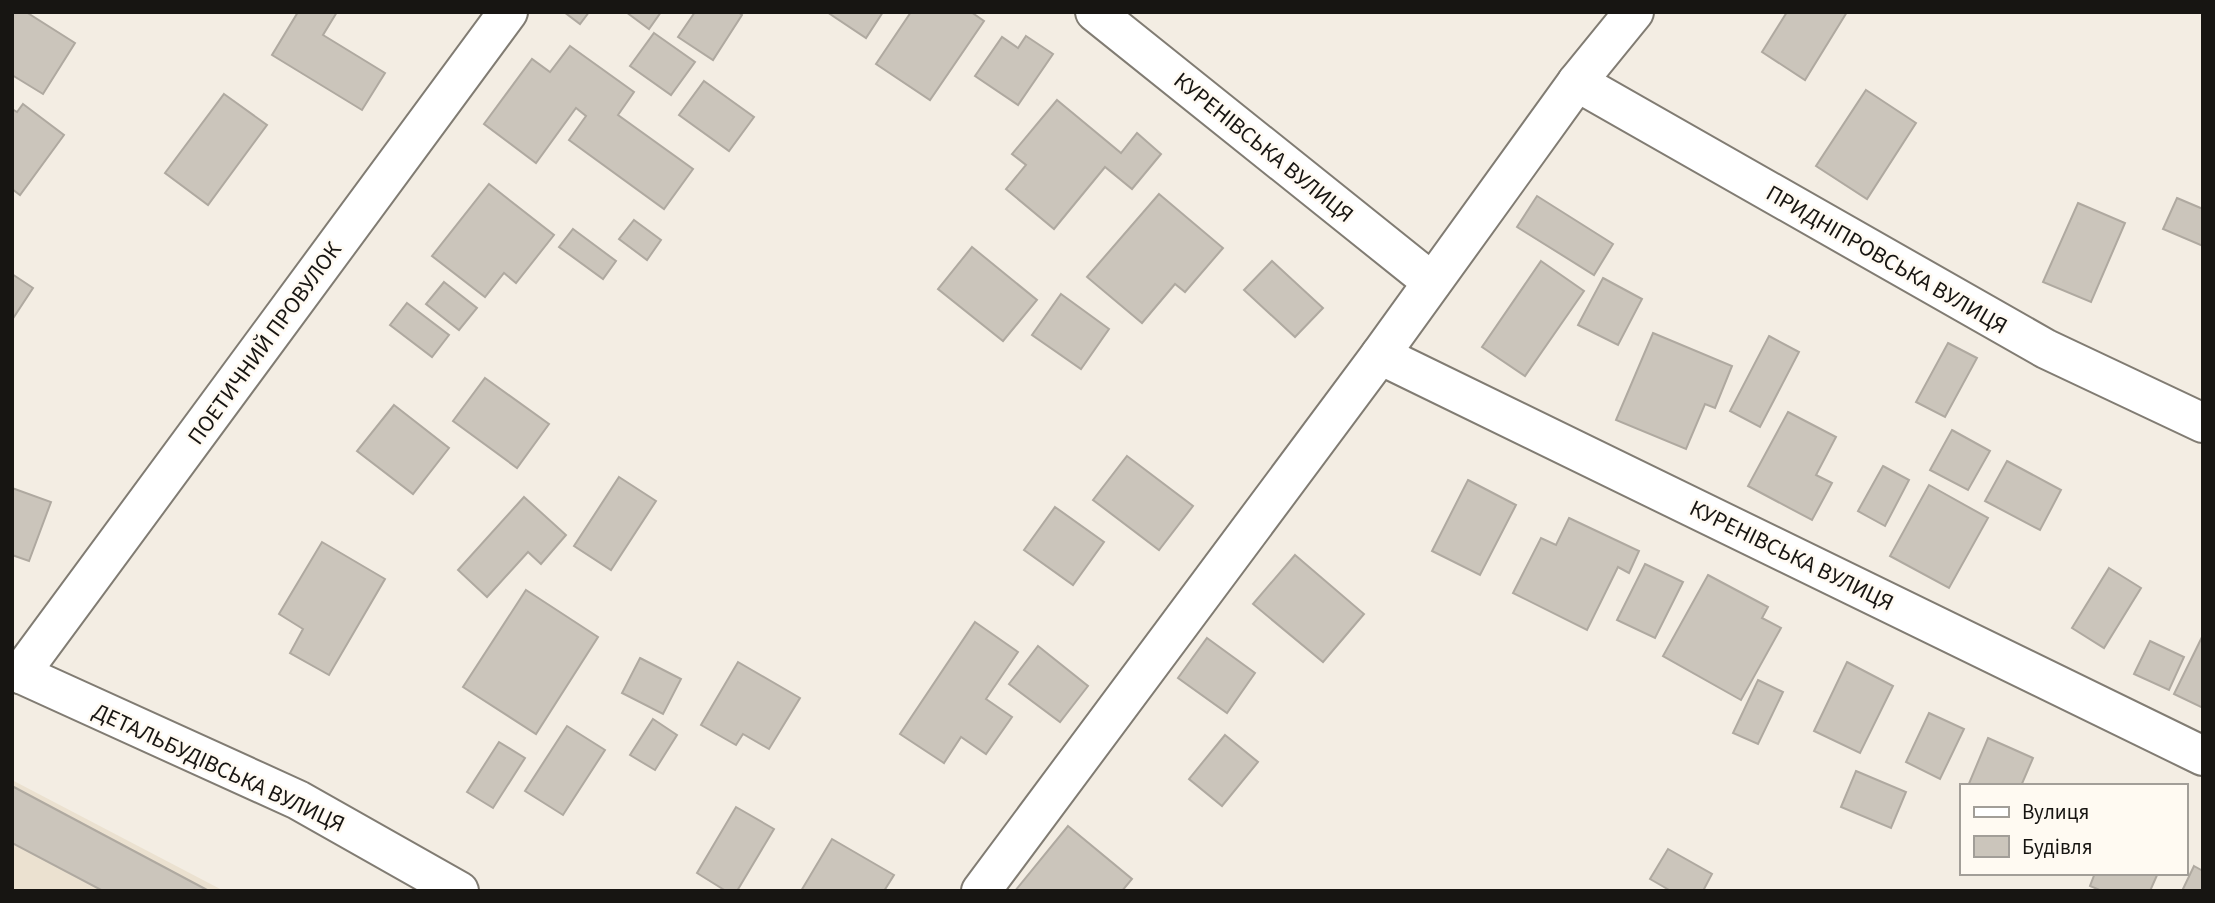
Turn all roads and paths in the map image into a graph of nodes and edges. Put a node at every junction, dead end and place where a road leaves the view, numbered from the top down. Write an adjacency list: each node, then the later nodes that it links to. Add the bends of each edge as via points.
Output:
1 (508, 12): 8 (street, ПОЕТИЧНИЙ ПРОВУЛОК)
2 (1095, 12): 5 (street, КУРЕНІВСЬКА ВУЛИЦЯ)
3 (1634, 12): 4 (street)
4 (1577, 82): 5 (street); 7 (street, ПРИДНІПРОВСЬКА ВУЛИЦЯ, via 2046,349)
5 (1432, 282): 6 (street)
6 (1380, 355): 9 (street, КУРЕНІВСЬКА ВУЛИЦЯ); 11 (street)
7 (2203, 423)
8 (16, 672): 10 (street, ДЕТАЛЬБУДІВСЬКА ВУЛИЦЯ, via 298,800)
9 (2203, 756)
10 (459, 891)
11 (981, 891)

